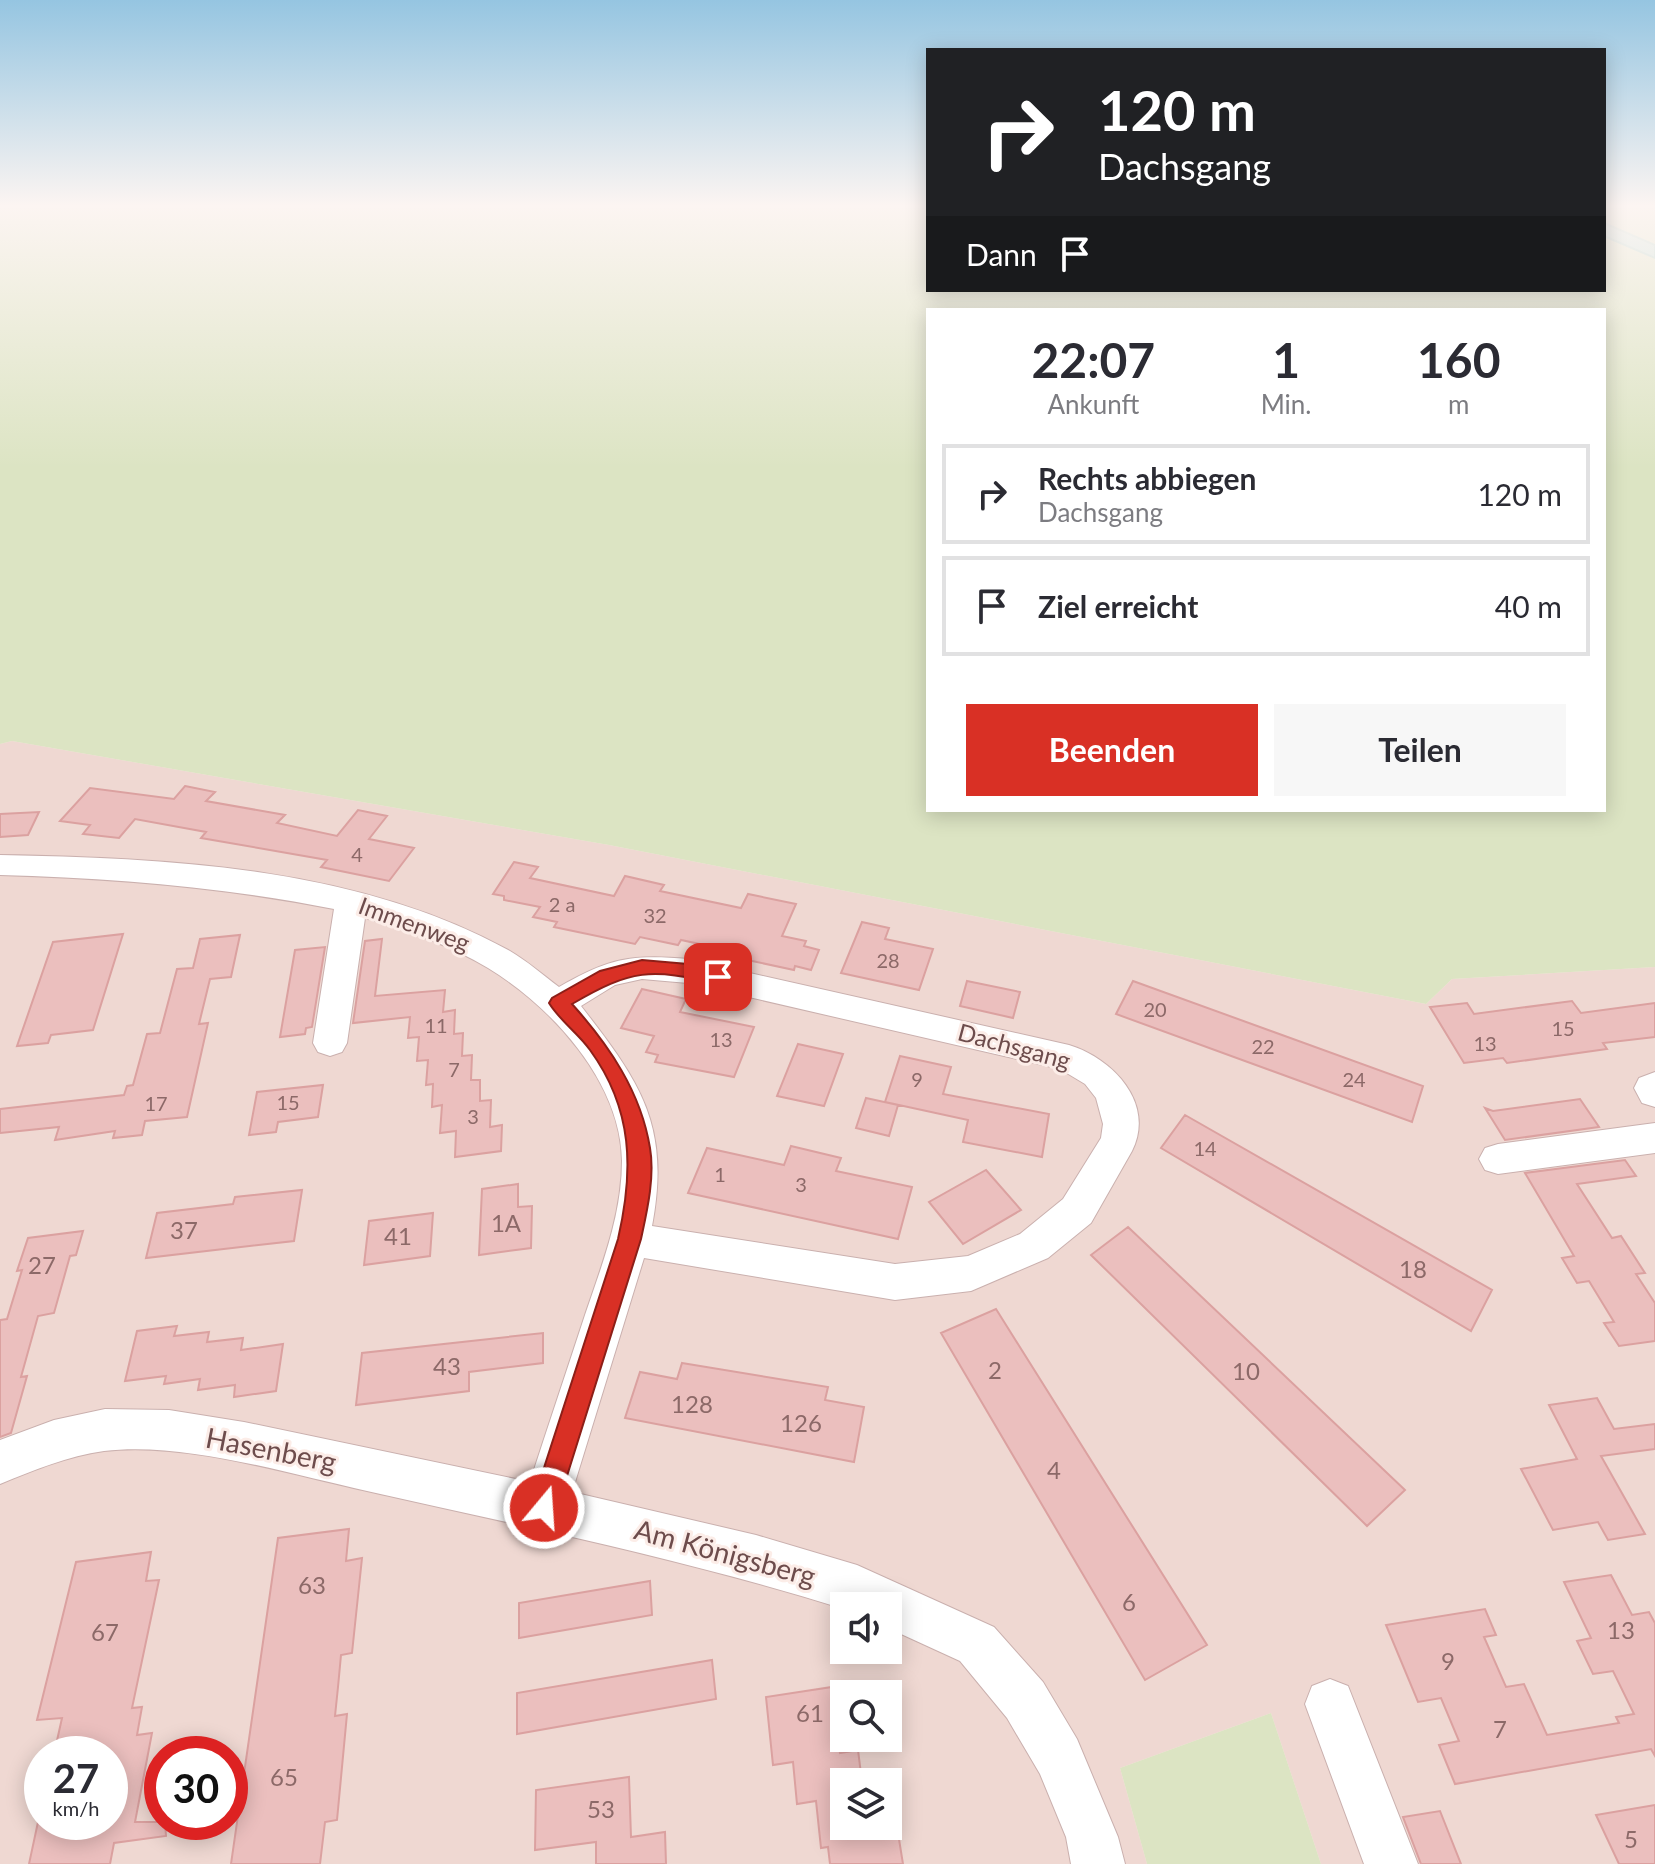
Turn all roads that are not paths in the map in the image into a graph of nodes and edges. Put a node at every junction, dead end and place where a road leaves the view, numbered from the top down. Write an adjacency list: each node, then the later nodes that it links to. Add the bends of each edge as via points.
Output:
1 (0, 865): 2 (street, Immenweg, via 184,874)
2 (351, 902): 3 (street, Immenweg, via 448,932 507,962); 4 (street)
3 (559, 1003): 9 (street, Immenweg, via 598,1045 625,1097 640,1149); 9 (street, Dachsgang, via 606,975 642,967 688,971 1069,1058 1097,1074 1113,1093 1121,1124 1119,1140 1077,1211 1034,1246 971,1273 895,1282)
4 (330, 1043)
5 (1655, 1086): 6 (street)
6 (1655, 1093)
7 (1655, 1138): 8 (street)
8 (1498, 1159)
9 (630, 1239): 11 (street, Immenweg)
10 (0, 1462): 11 (street, Hasenberg, via 54,1441 105,1430 169,1431)
11 (544, 1508): 13 (street, Am Königsberg, via 756,1558 857,1589 977,1644 1025,1700 1059,1757)
12 (1330, 1704): 14 (street)
13 (1098, 1864)
14 (1391, 1864)

